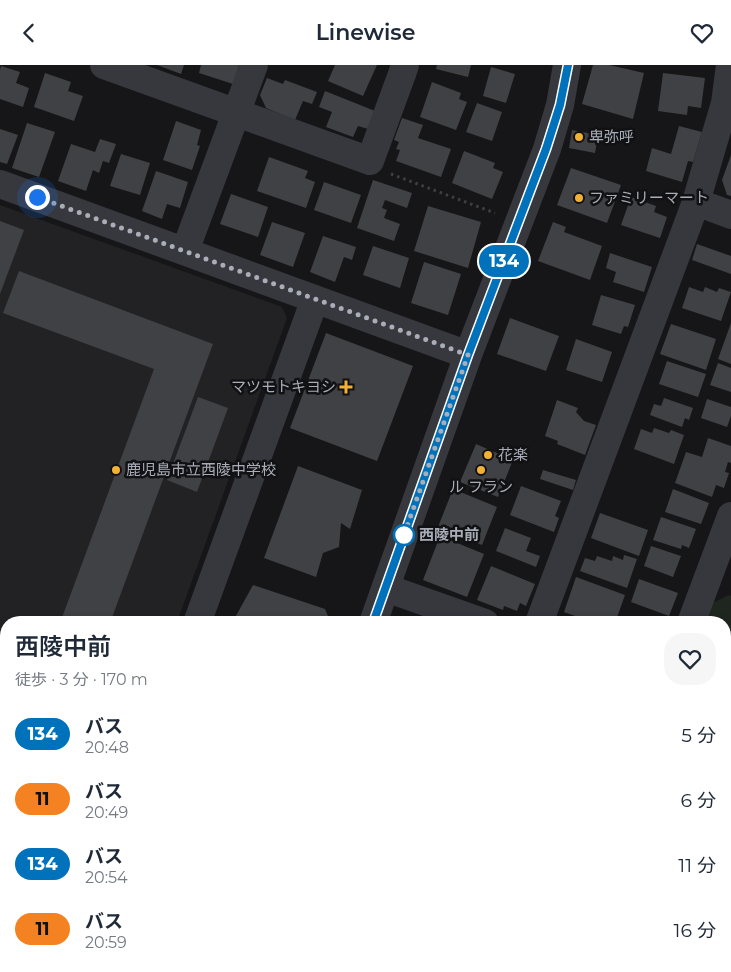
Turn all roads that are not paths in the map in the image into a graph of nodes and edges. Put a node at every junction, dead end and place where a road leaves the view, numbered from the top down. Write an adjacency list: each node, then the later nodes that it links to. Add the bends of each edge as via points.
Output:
1 (104, 65): 6 (street)
2 (254, 65): 6 (street)
3 (405, 65): 6 (street, via 370,161)
4 (568, 65): 12 (street, via 552,131)
5 (730, 65): 8 (street, via 725,103)
6 (236, 113): 10 (street)
7 (0, 184): 10 (street)
8 (696, 202): 9 (street); 19 (street)
9 (731, 215)
10 (185, 251): 11 (street)
11 (316, 299): 12 (street); 16 (street)
12 (468, 355): 15 (street)
13 (731, 516): 14 (street)
14 (720, 579): 20 (street)
15 (386, 588): 17 (street); 18 (street)
16 (200, 616)
17 (376, 616)
18 (465, 616)
19 (542, 616)
20 (696, 616)

